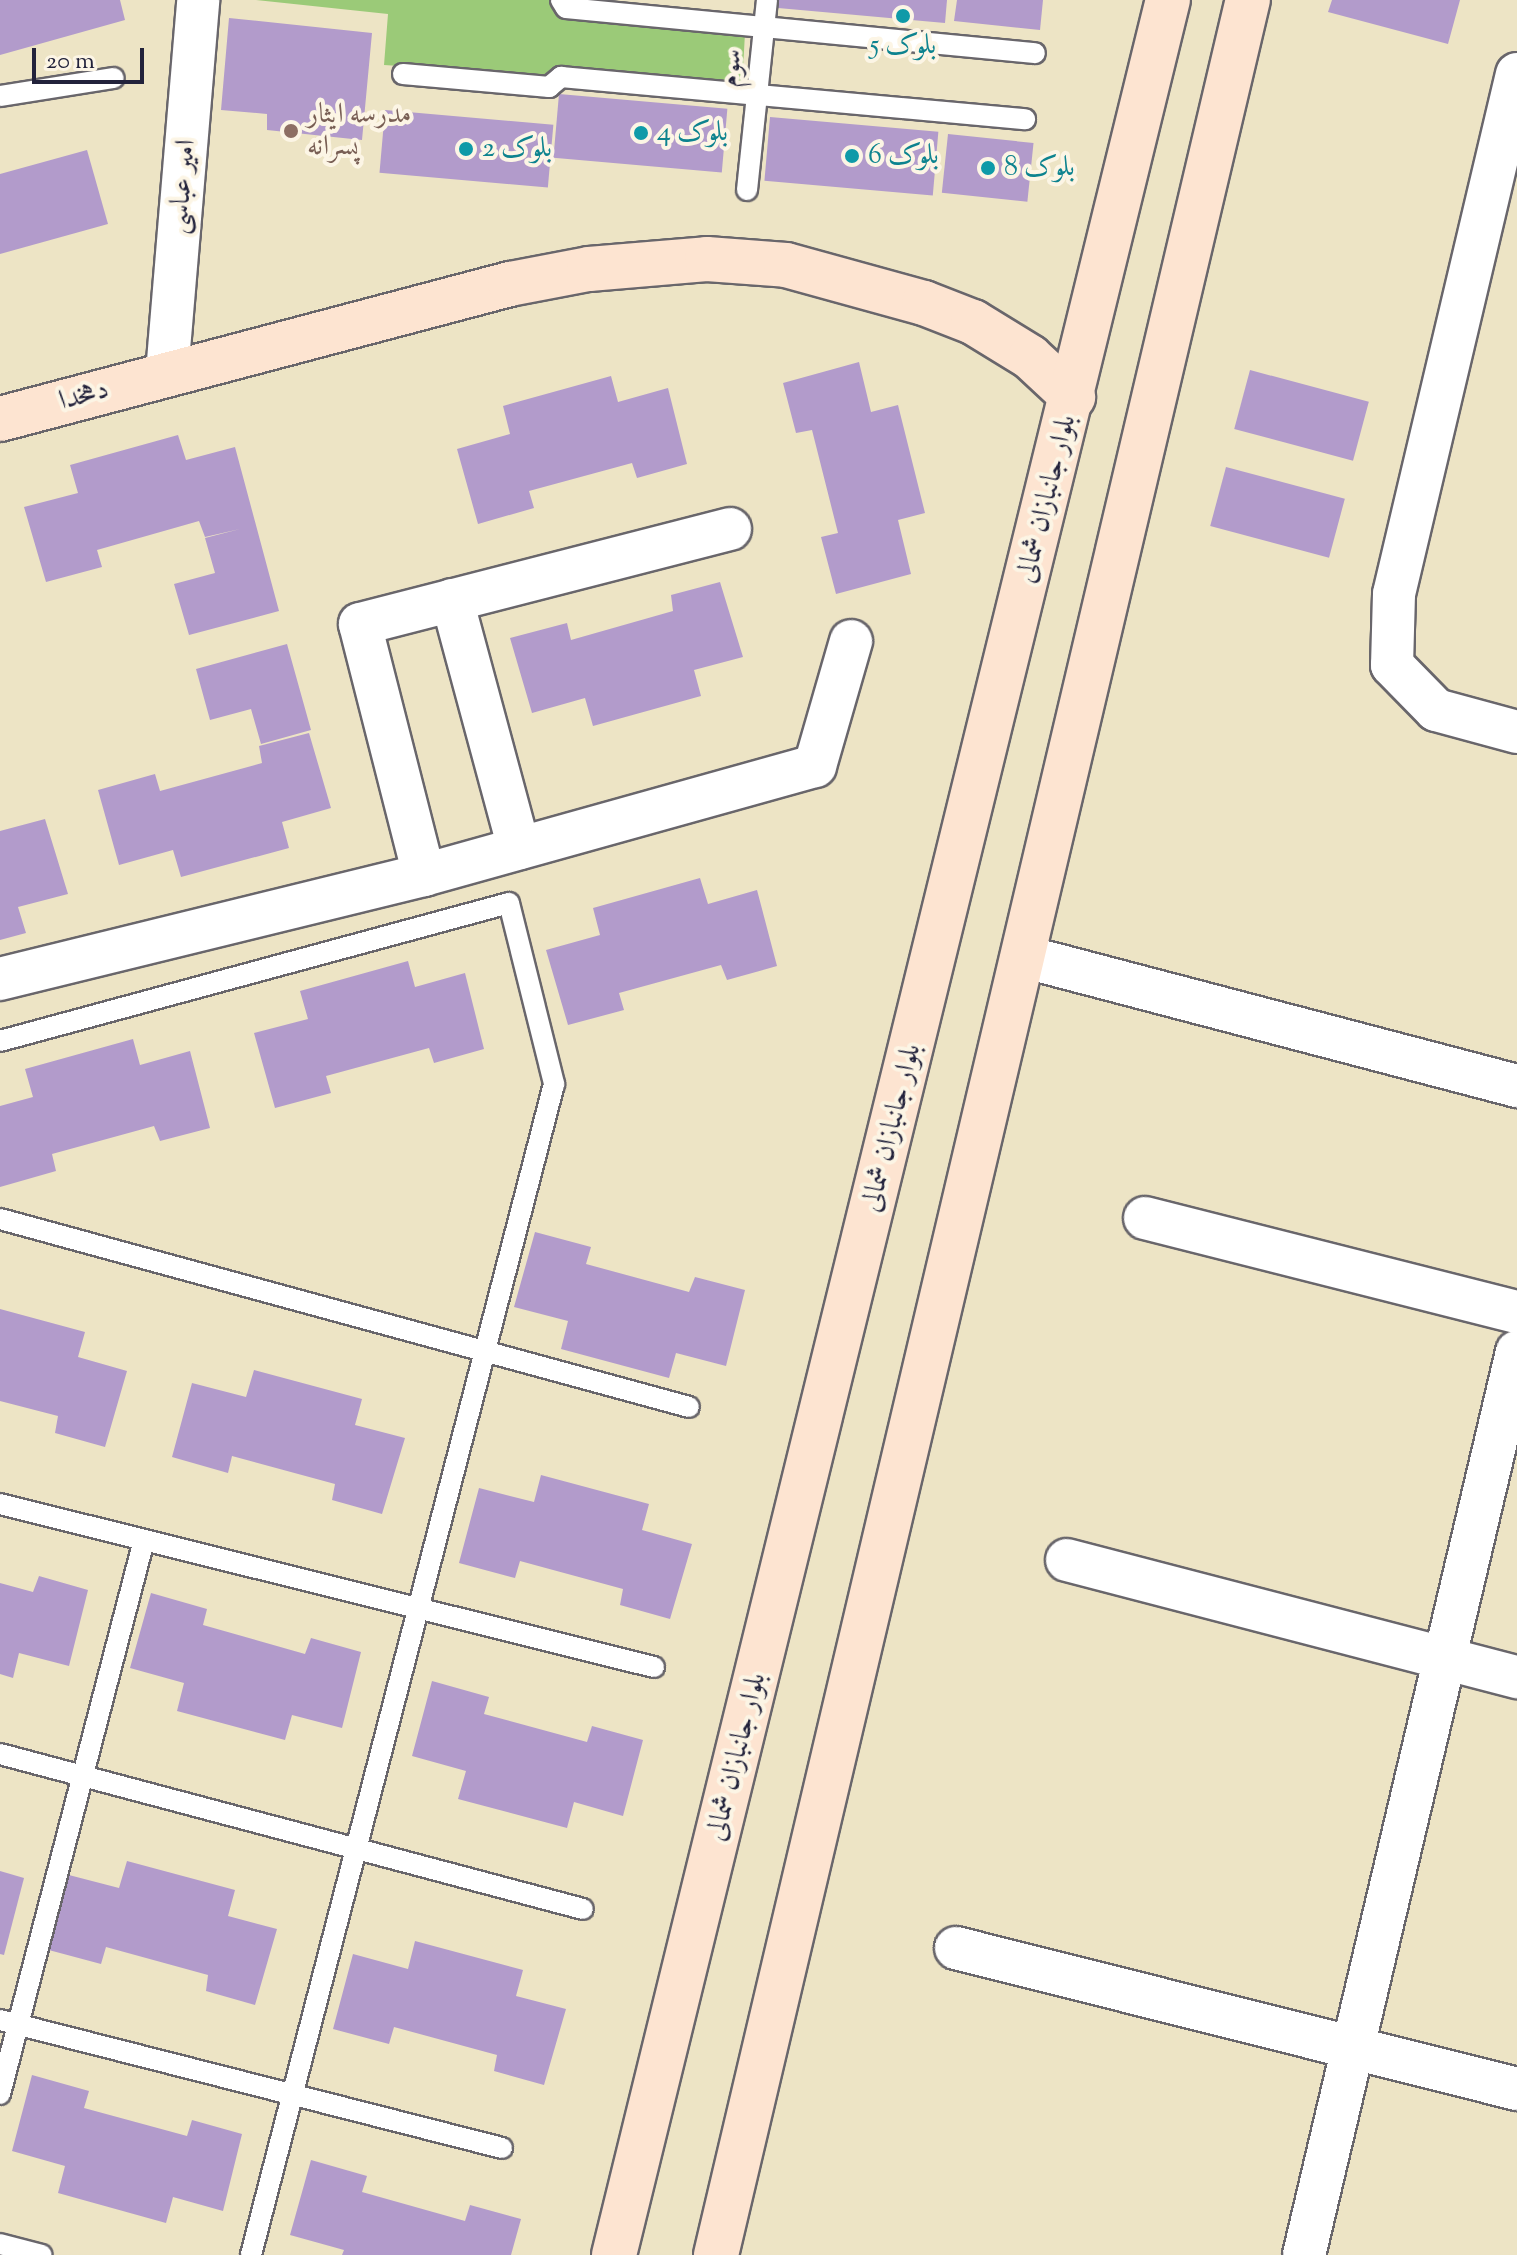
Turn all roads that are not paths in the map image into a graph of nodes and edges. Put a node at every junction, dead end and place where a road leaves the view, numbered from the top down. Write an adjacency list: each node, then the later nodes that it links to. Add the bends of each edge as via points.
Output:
1 (198, 0): 15 (street, امیر عباسی)
2 (561, 0): 6 (lane, via 566,8)
3 (767, 0): 6 (lane, سوم)
4 (1168, 0): 16 (main road, بلوار جانبازان شمالی)
5 (1248, 0): 24 (main road)
6 (764, 26): 7 (lane); 11 (lane, سوم)
7 (1035, 53)
8 (403, 74): 11 (lane, via 549,87 561,77)
9 (1517, 74): 21 (street, via 1394,594 1392,665 1436,710)
10 (114, 78): 12 (lane)
11 (758, 95): 13 (lane); 14 (lane, سوم)
12 (0, 96)
13 (1025, 119)
14 (747, 190)
15 (167, 373): 16 (main road, دهخدا, via 510,284 604,267 707,259 786,265 924,303 973,322 1030,357); 17 (main road, دهخدا)
16 (1073, 397): 55 (main road, بلوار جانبازان شمالی)
17 (0, 419)
18 (730, 529): 19 (street)
19 (452, 600): 22 (street); 23 (street, via 360,624)
20 (851, 641): 22 (street, via 815,766)
21 (1517, 732)
22 (519, 848): 23 (street)
23 (424, 875): 25 (street)
24 (1022, 956): 27 (street); 56 (main road)
25 (0, 979)
26 (0, 1041): 31 (lane, via 509,903 554,1084)
27 (1517, 1086)
28 (1145, 1218): 30 (street)
29 (0, 1219): 31 (lane)
30 (1517, 1312)
31 (485, 1352): 33 (lane); 37 (lane)
32 (1517, 1352): 38 (street)
33 (689, 1407)
34 (0, 1504): 35 (lane)
35 (144, 1540): 37 (lane); 42 (lane)
36 (1067, 1560): 38 (street)
37 (419, 1608): 39 (lane); 43 (lane)
38 (1445, 1658): 40 (street); 47 (street)
39 (654, 1667)
40 (1517, 1677)
41 (0, 1754): 42 (lane)
42 (83, 1776): 43 (lane); 46 (lane)
43 (356, 1849): 44 (lane); 50 (lane)
44 (583, 1909)
45 (956, 1948): 47 (street)
46 (9, 2022): 49 (lane); 50 (lane)
47 (1353, 2049): 48 (street); 57 (street)
48 (1517, 2089)
49 (0, 2094)
50 (293, 2095): 51 (lane); 54 (lane)
51 (502, 2148)
52 (0, 2244): 53 (lane)
53 (42, 2255)
54 (251, 2255)
55 (614, 2255)
56 (716, 2255)
57 (1304, 2255)

